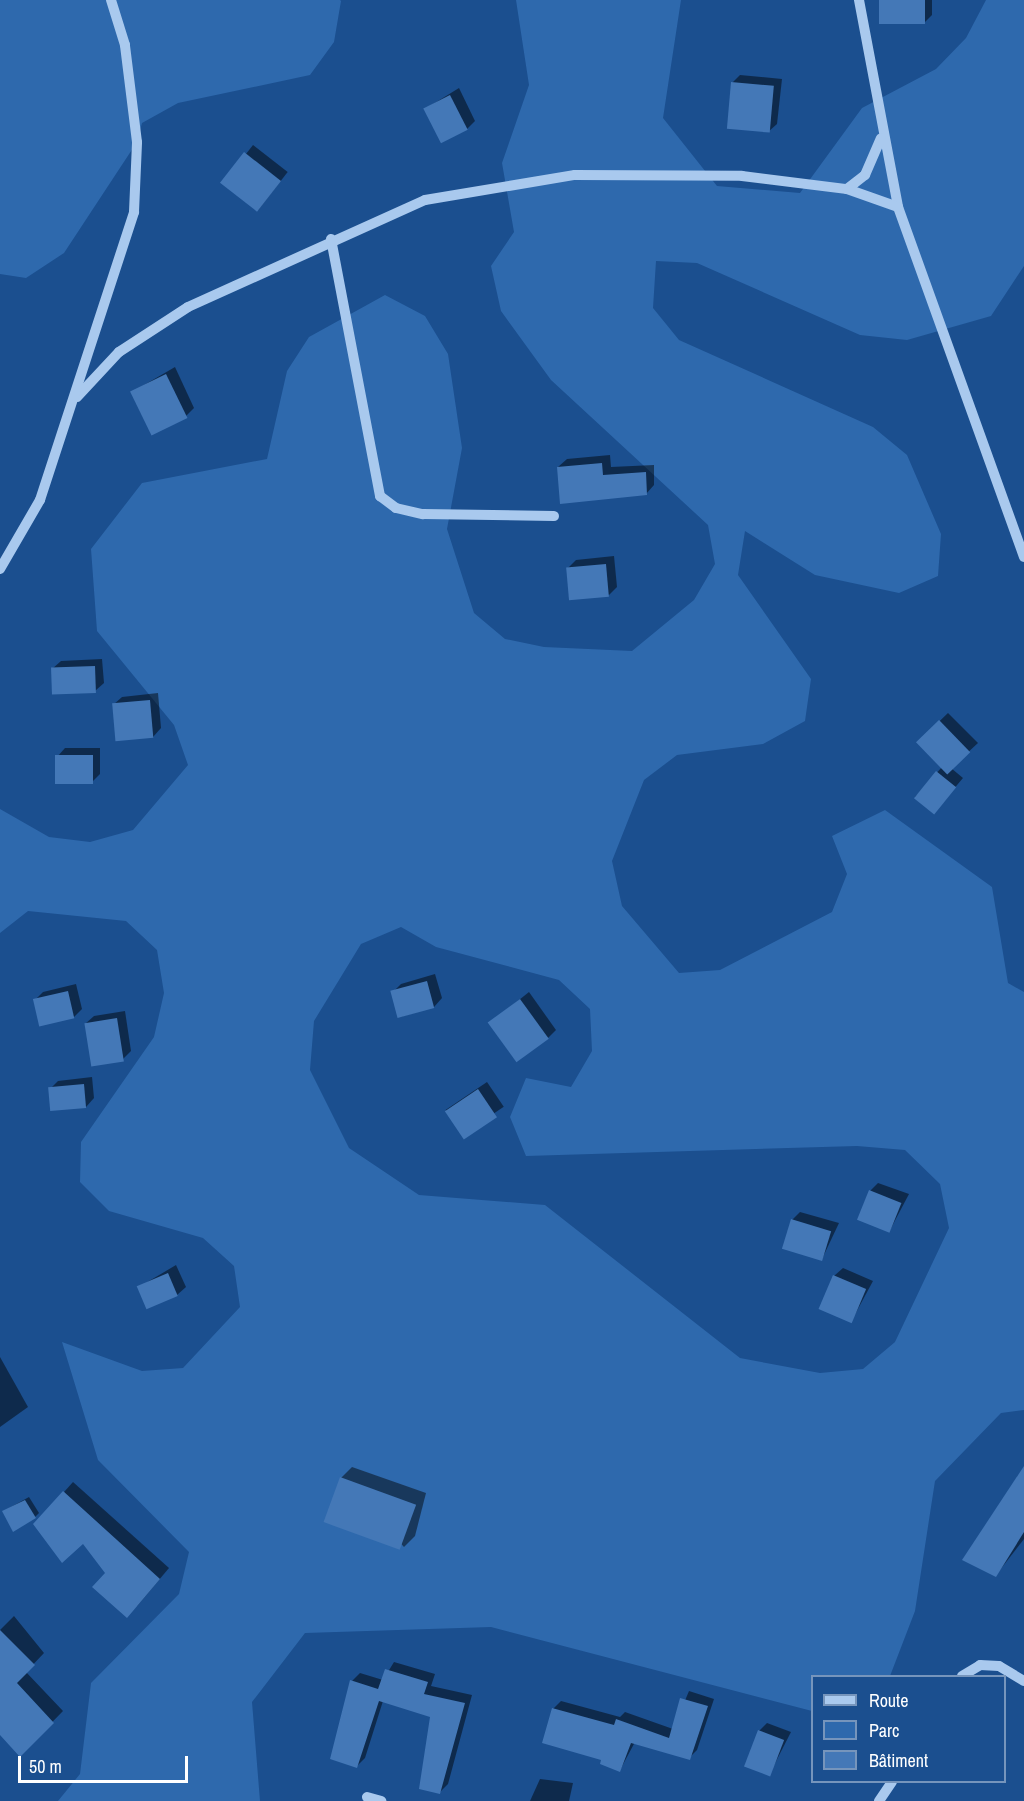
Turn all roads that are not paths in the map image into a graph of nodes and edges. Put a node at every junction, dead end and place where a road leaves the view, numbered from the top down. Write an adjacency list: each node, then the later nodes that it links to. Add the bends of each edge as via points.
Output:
1 (111, 0): 7 (street, via 126,45 137,141 134,212)
2 (859, 0): 3 (street)
3 (881, 137): 4 (street, via 865,175); 5 (street)
4 (847, 189): 5 (street); 6 (street, via 742,176 575,175 425,200)
5 (898, 207): 9 (street)
6 (331, 239): 7 (street, via 188,307 119,352); 8 (street, via 380,496 396,508 423,514)
7 (77, 397): 10 (street, via 40,500)
8 (554, 516)
9 (1024, 557)
10 (0, 569)
11 (965, 1675): 12 (street, via 980,1665 999,1666)
12 (1024, 1681)
13 (891, 1783): 16 (street)
14 (367, 1797): 15 (street)
15 (381, 1801)
16 (879, 1801)

